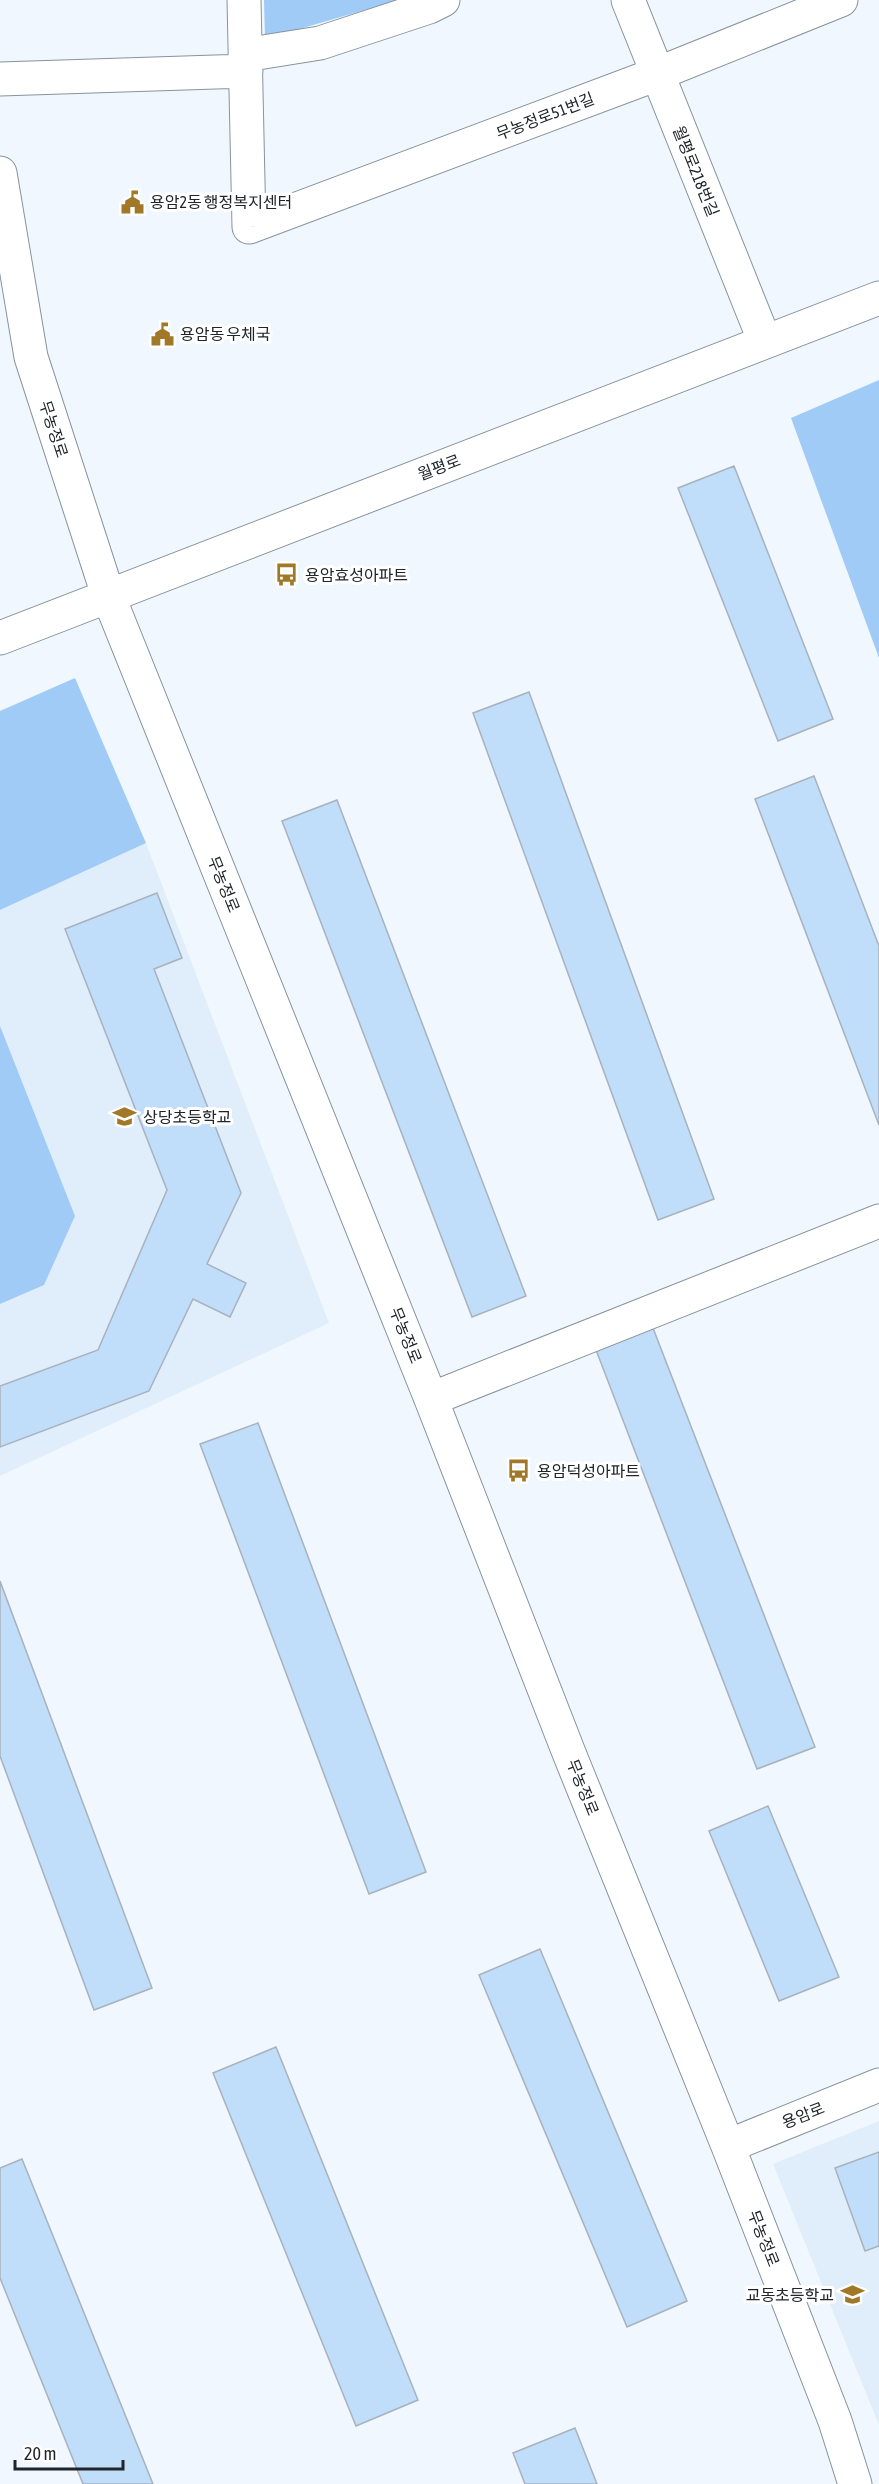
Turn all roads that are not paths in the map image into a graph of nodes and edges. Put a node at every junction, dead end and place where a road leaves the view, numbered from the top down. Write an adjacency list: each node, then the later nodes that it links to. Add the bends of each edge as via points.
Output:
1 (244, 0): 5 (street)
2 (443, 0): 5 (street, via 320,43)
3 (628, 0): 6 (street, 월평로218번길)
4 (841, 0): 6 (street, 무농정로51번길)
5 (246, 63): 6 (street, 무농정로51번길, via 249,227); 7 (street)
6 (657, 74): 10 (street, 월평로218번길)
7 (0, 79)
8 (0, 173): 11 (street, 무농정로, via 31,357)
9 (879, 298): 10 (street, 월평로)
10 (765, 342): 11 (street, 월평로)
11 (108, 595): 12 (street, 월평로); 14 (street, 무농정로)
12 (0, 638)
13 (879, 1221): 14 (street)
14 (431, 1398): 16 (street, 무농정로, via 569,1754)
15 (879, 2085): 16 (street, 용암로)
16 (728, 2146): 17 (street, 무농정로, via 835,2421)
17 (855, 2484)

